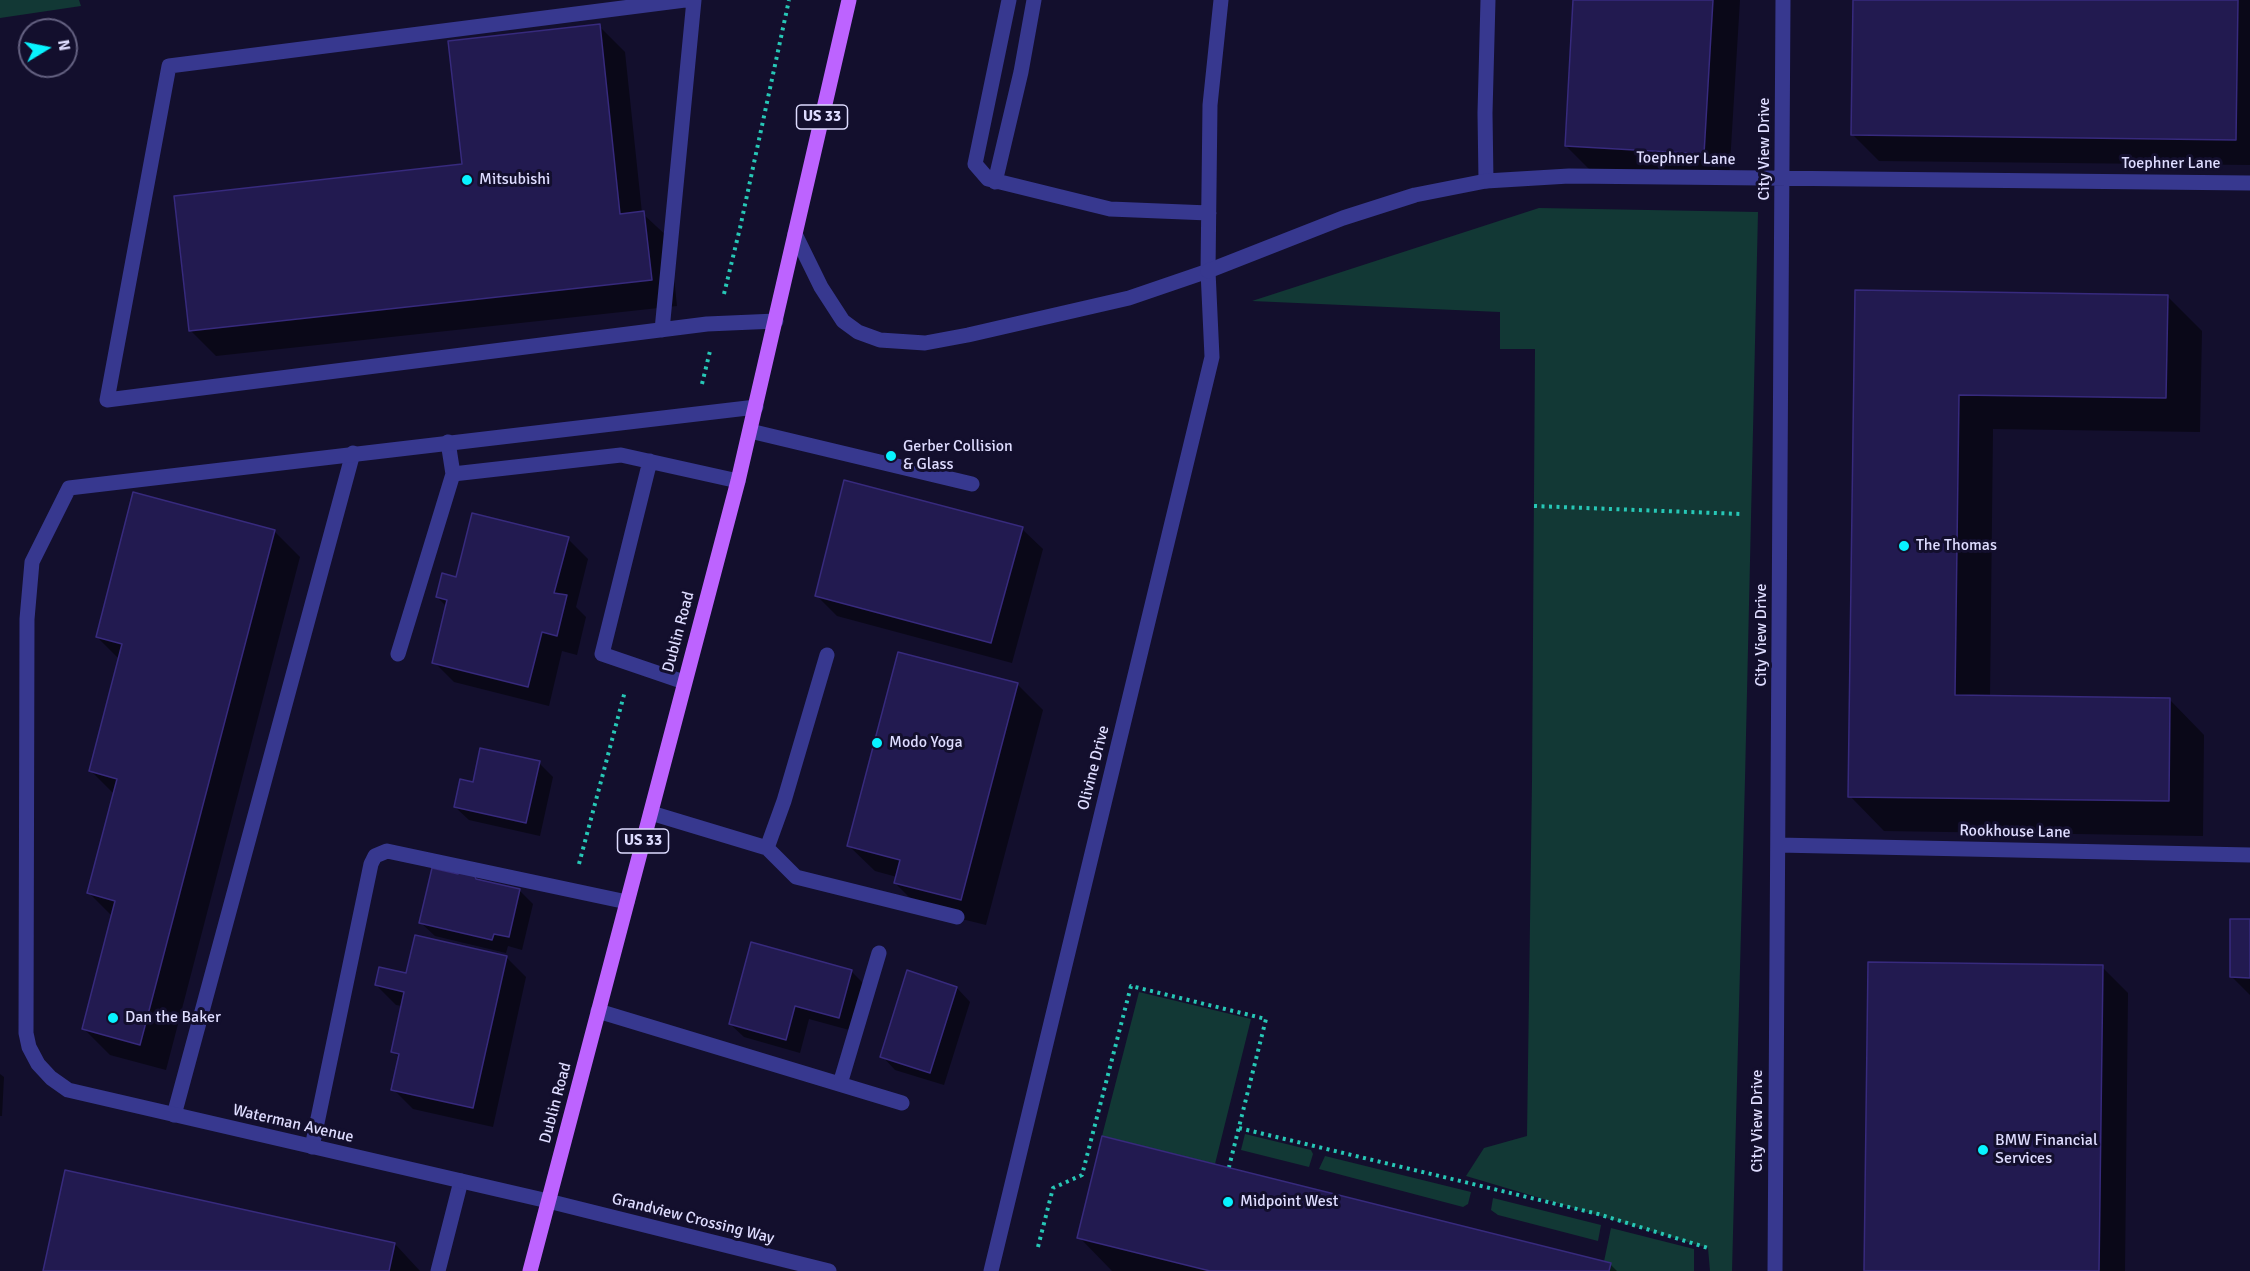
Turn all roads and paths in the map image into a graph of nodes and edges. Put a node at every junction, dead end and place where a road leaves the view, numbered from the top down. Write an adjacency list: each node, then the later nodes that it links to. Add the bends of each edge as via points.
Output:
1 (685, 0): 17 (street, via 169,66 107,400)
2 (694, 0): 17 (street)
3 (849, 0): 14 (main road, Dublin Road / US 33)
4 (1008, 0): 11 (street, via 975,164)
5 (1034, 0): 11 (street)
6 (1221, 0): 13 (street, Olivine Drive, via 1210,105)
7 (1488, 0): 10 (street)
8 (1783, 0): 9 (street, City View Drive)
9 (1783, 178): 10 (street, Toephner Lane, via 1569,176); 12 (street, Toephner Lane); 32 (street, City View Drive)
10 (1486, 181): 15 (street, Toephner Lane, via 1415,195 1342,218)
11 (995, 182): 13 (street, via 1110,209)
12 (2250, 183)
13 (1209, 213): 15 (street, Olivine Drive)
14 (795, 234): 15 (street, Toephner Lane, via 843,321 858,333 880,340 926,343 968,335 1129,298); 16 (main road, Dublin Road / US 33)
15 (1208, 271): 52 (street, Olivine Drive, via 1212,357)
16 (776, 321): 17 (street); 18 (main road, Dublin Road / US 33)
17 (663, 330)
18 (756, 407): 19 (main road, Dublin Road / US 33); 20 (street)
19 (750, 431): 24 (main road, Dublin Road / US 33); 25 (street)
20 (448, 442): 21 (street); 23 (street)
21 (353, 453): 41 (street); 41 (street, Waterman Avenue, via 69,488 32,562 27,620 29,1047 51,1078 68,1089)
22 (650, 461): 23 (street, via 621,455); 24 (street); 30 (street, via 602,654)
23 (453, 474): 28 (street)
24 (738, 481): 30 (main road, Dublin Road / US 33)
25 (972, 484)
26 (1534, 506): 27 (path)
27 (1741, 514)
28 (398, 654)
29 (827, 655): 33 (street)
30 (684, 682): 31 (main road, Dublin Road / US 33)
31 (651, 813): 33 (street); 35 (main road, Dublin Road / US 33)
32 (1778, 845): 34 (street, Rookhouse Lane); 53 (street, City View Drive)
33 (767, 848): 36 (street, via 796,877)
34 (2250, 855)
35 (627, 902): 38 (main road, Dublin Road / US 33); 43 (street, via 387,851 375,856)
36 (957, 917)
37 (879, 953): 39 (street)
38 (598, 1011): 39 (street); 46 (main road, Dublin Road / US 33)
39 (840, 1084): 40 (street)
40 (902, 1103)
41 (174, 1115): 43 (street, Waterman Avenue)
42 (1239, 1128): 44 (path); 47 (path, via 1266,1019 1131,986 1082,1174 1053,1188); 48 (path, via 1598,1214)
43 (312, 1147): 45 (street, Waterman Avenue)
44 (1229, 1167)
45 (460, 1181): 46 (street, Waterman Avenue); 49 (street)
46 (549, 1201): 50 (main road, Dublin Road / US 33); 51 (street, Grandview Crossing Way)
47 (1038, 1247)
48 (1708, 1248)
49 (438, 1271)
50 (530, 1271)
51 (829, 1271)
52 (991, 1271)
53 (1775, 1271)

